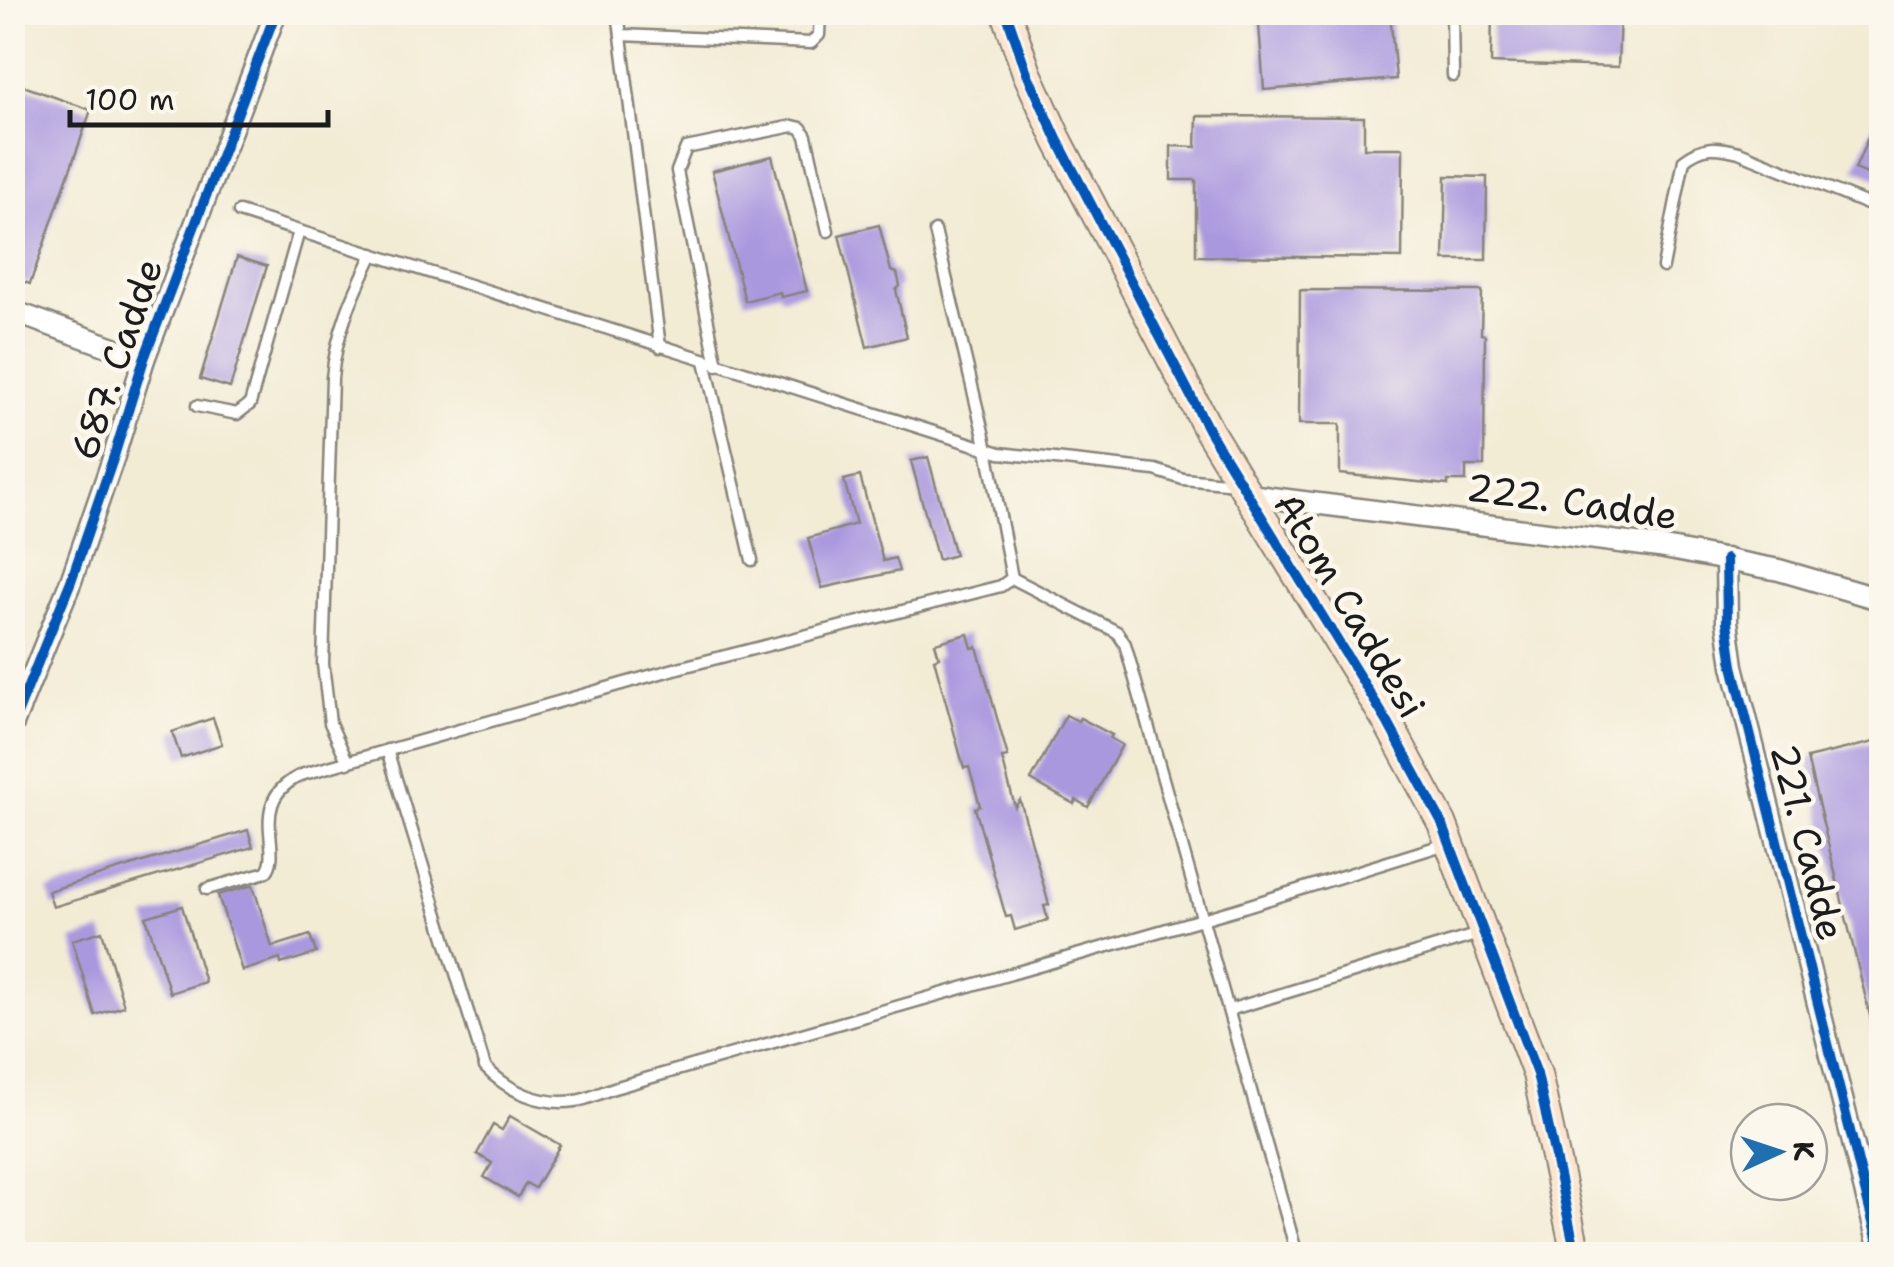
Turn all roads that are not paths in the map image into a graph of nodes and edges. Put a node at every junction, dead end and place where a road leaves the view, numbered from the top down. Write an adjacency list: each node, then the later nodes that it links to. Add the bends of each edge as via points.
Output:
1 (276, 12): 17 (street, 687. Cadde)
2 (618, 12): 6 (lane)
3 (820, 12): 6 (lane, via 819,35 811,43)
4 (1006, 12): 22 (street, Atom Caddesi, via 1057,138 1209,431)
5 (1452, 12): 7 (lane)
6 (620, 34): 16 (lane)
7 (1453, 76)
8 (1882, 210): 14 (lane, via 1738,152 1706,147 1684,160)
9 (239, 212): 10 (lane)
10 (300, 231): 13 (lane); 20 (lane, via 250,404 236,414)
11 (828, 231): 19 (lane, via 801,128 686,148 677,171)
12 (935, 231): 21 (lane)
13 (373, 254): 16 (lane); 29 (lane, via 337,339 332,378 323,664 330,723)
14 (1663, 267)
15 (12, 311): 17 (street)
16 (660, 346): 18 (lane)
17 (144, 359): 27 (street, 687. Cadde, via 70,580)
18 (705, 361): 19 (lane); 24 (lane)
19 (717, 365): 21 (lane)
20 (198, 406)
21 (987, 449): 22 (lane, via 1156,470); 25 (lane)
22 (1246, 489): 23 (street, 222. Cadde); 30 (street, Atom Caddesi, via 1388,723)
23 (1726, 559): 26 (street, 222. Cadde); 37 (street, 221. Cadde, via 1733,666)
24 (752, 560)
25 (1012, 578): 28 (lane); 32 (lane, via 1122,638)
26 (1881, 599)
27 (12, 726)
28 (387, 750): 29 (lane); 32 (lane, via 485,1068 518,1094 581,1100)
29 (348, 762): 31 (lane, via 286,784 268,821 271,867)
30 (1450, 843): 32 (lane); 33 (street, Atom Caddesi)
31 (207, 889)
32 (1204, 918): 34 (lane)
33 (1482, 933): 34 (lane); 36 (street, Atom Caddesi, via 1536,1074)
34 (1229, 1010): 35 (lane)
35 (1297, 1254)
36 (1576, 1254)
37 (1881, 1254)

